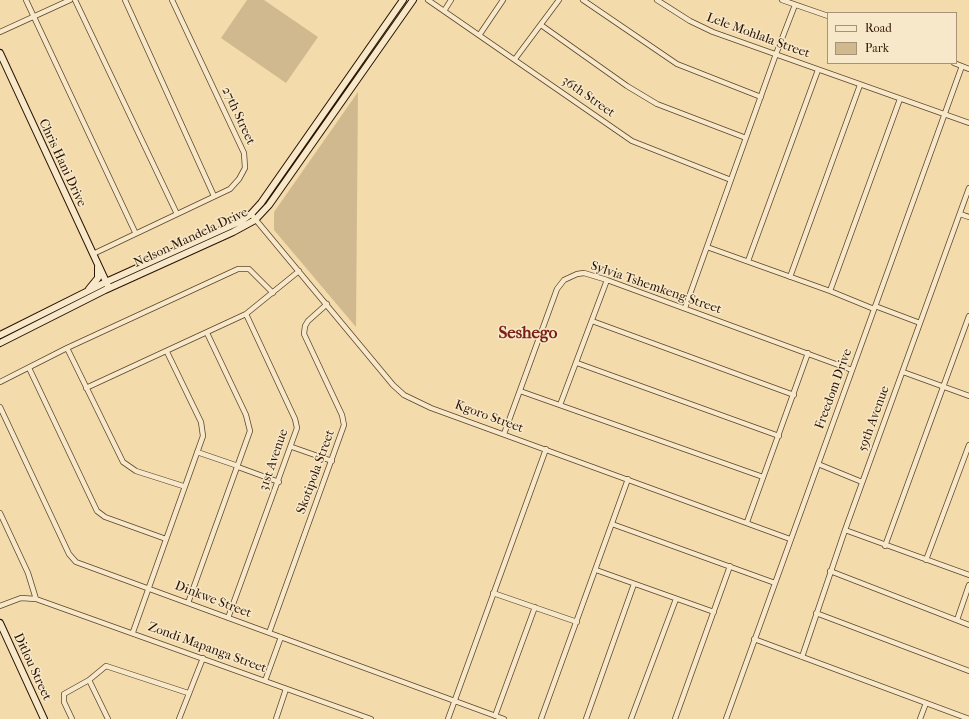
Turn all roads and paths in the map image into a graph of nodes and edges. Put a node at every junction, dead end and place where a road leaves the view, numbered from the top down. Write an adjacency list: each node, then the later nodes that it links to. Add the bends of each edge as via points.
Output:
1 (26, 0): 17 (street)
2 (70, 0): 17 (street)
3 (75, 0): 38 (street)
4 (125, 0): 37 (street)
5 (172, 0): 37 (street, 27th Street, via 245,157 245,168 236,182 230,189)
6 (403, 0): 39 (main road, Nelson Mandela Drive)
7 (413, 0): 42 (main road, Nelson Mandela Drive, via 269,205)
8 (428, 0): 16 (street, 36th Street)
9 (451, 0): 16 (street)
10 (503, 0): 21 (street)
11 (559, 0): 19 (street)
12 (582, 0): 30 (street, via 677,64)
13 (657, 0): 23 (street, Lele Mohlala Street, via 699,27)
14 (782, 0): 15 (street)
15 (795, 5): 18 (street); 23 (street)
16 (444, 11): 21 (street, 36th Street)
17 (34, 16): 20 (street); 43 (street)
18 (827, 16)
19 (541, 26): 24 (street); 34 (street, via 649,100)
20 (0, 32)
21 (480, 34): 24 (street, 36th Street)
22 (0, 53): 45 (main road, Chris Hani Drive)
23 (776, 54): 28 (street, Lele Mohlala Street); 30 (street)
24 (515, 59): 35 (street, 36th Street, via 632,141)
25 (957, 64): 26 (street)
26 (962, 66): 27 (street); 32 (street, Freedom Drive)
27 (969, 69)
28 (818, 70): 29 (street, Lele Mohlala Street); 47 (street)
29 (860, 85): 31 (street, Lele Mohlala Street); 49 (street)
30 (761, 97): 34 (street)
31 (900, 99): 32 (street, Lele Mohlala Street); 54 (street)
32 (945, 116): 33 (street, Lele Mohlala Street); 58 (street, Freedom Drive)
33 (969, 124)
34 (746, 138): 35 (street)
35 (731, 180): 44 (street)
36 (969, 188): 40 (street, 59th Avenue)
37 (214, 196): 38 (street, 27th Street)
38 (177, 214): 43 (street, 27th Street)
39 (251, 214): 42 (street, Kgoro Street); 51 (main road, Nelson Mandela Drive, via 241,221)
40 (960, 214): 41 (street); 62 (street, 59th Avenue)
41 (969, 218)
42 (255, 220): 48 (street, Kgoro Street); 52 (main road, Nelson Mandela Drive)
43 (135, 232): 45 (street, 27th Street)
44 (707, 247): 47 (street); 57 (street)
45 (93, 254): 46 (main road, Chris Hani Drive)
46 (96, 260): 51 (main road, Chris Hani Drive); 53 (main road, via 98,278)
47 (748, 261): 49 (street)
48 (299, 271): 55 (street); 56 (street, Kgoro Street)
49 (790, 276): 54 (street)
50 (607, 280): 57 (street, Sylvia Tshemkeng Street); 61 (street); 76 (street, Sylvia Tshemkeng Street, via 584,273 570,276 560,284)
51 (106, 282): 52 (main road, Chris Hani Drive); 53 (main road, Nelson Mandela Drive)
52 (109, 288): 65 (main road, Nelson Mandela Drive)
53 (87, 291): 64 (main road, Nelson Mandela Drive)
54 (830, 291): 58 (street)
55 (273, 294): 59 (street); 66 (street, via 249,269 238,269)
56 (327, 304): 81 (street, Kgoro Street, via 404,395 431,408); 87 (street, Skotipola Street, via 308,321 304,330 344,421 343,432)
57 (685, 308): 68 (street, Sylvia Tshemkeng Street)
58 (875, 308): 62 (street); 71 (street, Freedom Drive)
59 (246, 314): 63 (street); 84 (street, 31st Avenue, via 296,419 297,428)
60 (969, 316): 74 (street)
61 (592, 321): 69 (street); 77 (street)
62 (920, 323): 72 (street, 59th Avenue)
63 (207, 333): 67 (street); 89 (street, via 250,424 249,437)
64 (0, 336)
65 (0, 343)
66 (67, 348): 70 (street); 75 (street)
67 (167, 352): 75 (street); 86 (street, via 202,426 203,436)
68 (808, 353): 71 (street, Sylvia Tshemkeng Street); 77 (street)
69 (577, 363): 79 (street); 82 (street)
70 (29, 368): 73 (street); 99 (street, via 97,511 105,517)
71 (852, 370): 88 (street, Freedom Drive)
72 (903, 372): 74 (street); 93 (street, 59th Avenue)
73 (0, 382)
74 (943, 387): 78 (street); 101 (street)
75 (86, 388): 94 (street, via 123,462 136,471)
76 (520, 391): 79 (street); 81 (street, Sylvia Tshemkeng Street)
77 (794, 394): 82 (street)
78 (969, 396)
79 (560, 405): 90 (street)
80 (0, 407): 110 (street, Dinkwe Street, via 69,554 84,566)
81 (504, 434): 85 (street, Kgoro Street)
82 (780, 436): 90 (street)
83 (969, 445): 102 (street)
84 (292, 447): 87 (street); 92 (street, 31st Avenue)
85 (546, 449): 91 (street, Kgoro Street); 111 (street)
86 (197, 452): 89 (street); 94 (street)
87 (332, 462): 125 (street, Skotipola Street)
88 (818, 464): 93 (street); 100 (street, Freedom Drive)
89 (238, 466): 92 (street); 114 (street)
90 (763, 477): 96 (street)
91 (628, 479): 96 (street, Kgoro Street); 97 (street)
92 (279, 482): 119 (street, 31st Avenue)
93 (862, 482): 98 (street, 59th Avenue)
94 (183, 486): 99 (street)
95 (0, 513): 112 (street, via 28,572)
96 (747, 522): 100 (street, Kgoro Street)
97 (612, 524): 103 (street); 104 (street)
98 (845, 530): 101 (street); 105 (street, 59th Avenue)
99 (166, 539): 110 (street)
100 (790, 539): 107 (street, Freedom Drive)
101 (885, 546): 102 (street)
102 (926, 560): 106 (street)
103 (730, 566): 107 (street); 117 (street)
104 (596, 570): 108 (street); 121 (street)
105 (830, 571): 118 (street, 59th Avenue); 120 (street)
106 (969, 575)
107 (775, 583): 127 (street, Freedom Drive)
108 (634, 584): 113 (street); 147 (street)
109 (969, 585): 120 (street)
110 (149, 588): 114 (street, Dinkwe Street); 124 (street)
111 (493, 593): 116 (street); 135 (street)
112 (36, 598): 115 (street, Zondi Mapanga Street, via 21,598); 124 (street, Zondi Mapanga Street)
113 (676, 599): 117 (street); 148 (street)
114 (188, 603): 119 (street, Dinkwe Street)
115 (0, 606)
116 (535, 607): 121 (street); 137 (street)
117 (714, 612): 149 (street)
118 (816, 613): 129 (street, 59th Avenue); 130 (street)
119 (228, 618): 125 (street, Dinkwe Street)
120 (957, 620): 123 (street)
121 (577, 622): 146 (street)
122 (0, 623): 138 (main road, Ditlou Street)
123 (969, 625)
124 (133, 632): 128 (street, Zondi Mapanga Street)
125 (269, 633): 126 (street, Dinkwe Street)
126 (281, 637): 132 (street); 135 (street, Dinkwe Street)
127 (754, 639): 129 (street); 150 (street, Freedom Drive)
128 (203, 658): 132 (street, Zondi Mapanga Street); 134 (street)
129 (802, 658): 136 (street)
130 (969, 671)
131 (89, 680): 134 (street, via 108,666); 139 (street, via 64,694 64,702); 140 (street)
132 (266, 681): 133 (street, Zondi Mapanga Street)
133 (286, 689): 142 (street); 143 (street, Zondi Mapanga Street)
134 (188, 693): 141 (street)
135 (454, 701): 137 (street, Dinkwe Street); 144 (street)
136 (926, 703): 151 (street); 152 (street)
137 (496, 716): 145 (street, Dinkwe Street)
138 (44, 719)
139 (72, 719)
140 (108, 719)
141 (180, 719)
142 (276, 719)
143 (371, 719)
144 (448, 719)
145 (504, 719)
146 (541, 719)
147 (586, 719)
148 (631, 719)
149 (675, 719)
150 (726, 719)
151 (920, 719)
152 (969, 719)

